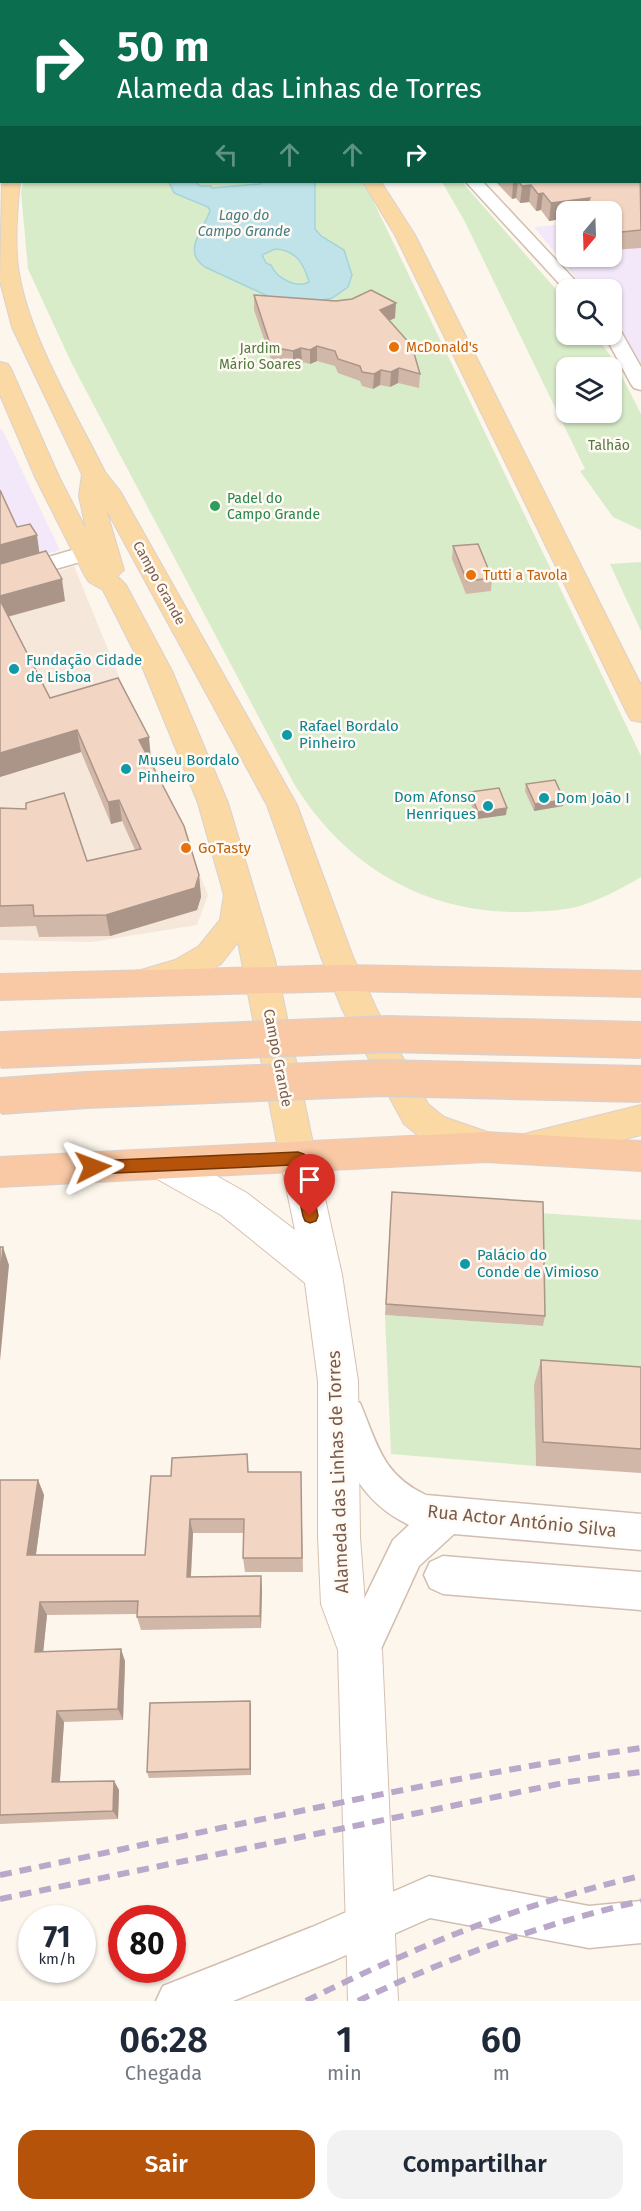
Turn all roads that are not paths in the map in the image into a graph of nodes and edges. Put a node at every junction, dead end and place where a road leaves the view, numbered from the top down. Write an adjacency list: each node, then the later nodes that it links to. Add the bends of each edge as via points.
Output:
1 (11, 183): 7 (main road, Campo Grande)
2 (373, 183): 5 (main road)
3 (394, 183): 5 (main road)
4 (475, 183): 8 (street)
5 (405, 235): 16 (main road)
6 (0, 256): 7 (main road)
7 (9, 277): 12 (main road, Campo Grande, via 23,327)
8 (566, 279)
9 (619, 345): 11 (street)
10 (0, 369): 13 (main road, Campo Grande, via 48,479)
11 (641, 384)
12 (94, 474): 15 (main road, via 91,497); 18 (main road, Campo Grande, via 108,490 282,805)
13 (86, 553): 14 (street); 15 (main road, Campo Grande, via 98,576)
14 (0, 578)
15 (113, 585): 17 (main road, Campo Grande, via 172,701 213,803)
16 (641, 713)
17 (240, 895): 19 (main road, Campo Grande); 20 (main road, via 235,923 210,955 186,969)
18 (346, 978): 19 (highway); 21 (highway); 28 (main road, Campo Grande, via 416,1114 432,1127)
19 (262, 980): 20 (highway); 31 (main road, Campo Grande)
20 (138, 984): 22 (highway)
21 (641, 984)
22 (0, 987)
23 (641, 1040): 24 (highway, bridge, via 388,1034)
24 (0, 1050)
25 (641, 1084): 26 (highway, bridge, via 383,1078)
26 (0, 1096)
27 (641, 1120): 29 (main road)
28 (486, 1147): 29 (highway); 31 (highway)
29 (526, 1148): 30 (highway)
30 (641, 1156)
31 (298, 1158): 32 (highway); 34 (main road, Alameda das Linhas de Torres)
32 (163, 1164): 33 (highway); 34 (main road, via 234,1204)
33 (0, 1172)
34 (322, 1275): 35 (main road, Alameda das Linhas de Torres)
35 (338, 1381): 36 (street, Rua Actor António Silva, via 358,1450 379,1482 396,1500 424,1513); 40 (main road, Alameda das Linhas de Torres, via 343,1604)
36 (445, 1516): 37 (street, Rua Actor António Silva); 40 (street, via 406,1553)
37 (641, 1532)
38 (443, 1575): 39 (street)
39 (641, 1592)
40 (360, 1650): 42 (main road, Alameda das Linhas de Torres)
41 (641, 1922): 42 (street, via 589,1927 429,1897)
42 (369, 1923): 43 (main road, Alameda das Linhas de Torres); 44 (street)
43 (372, 1994)
44 (183, 2001)

